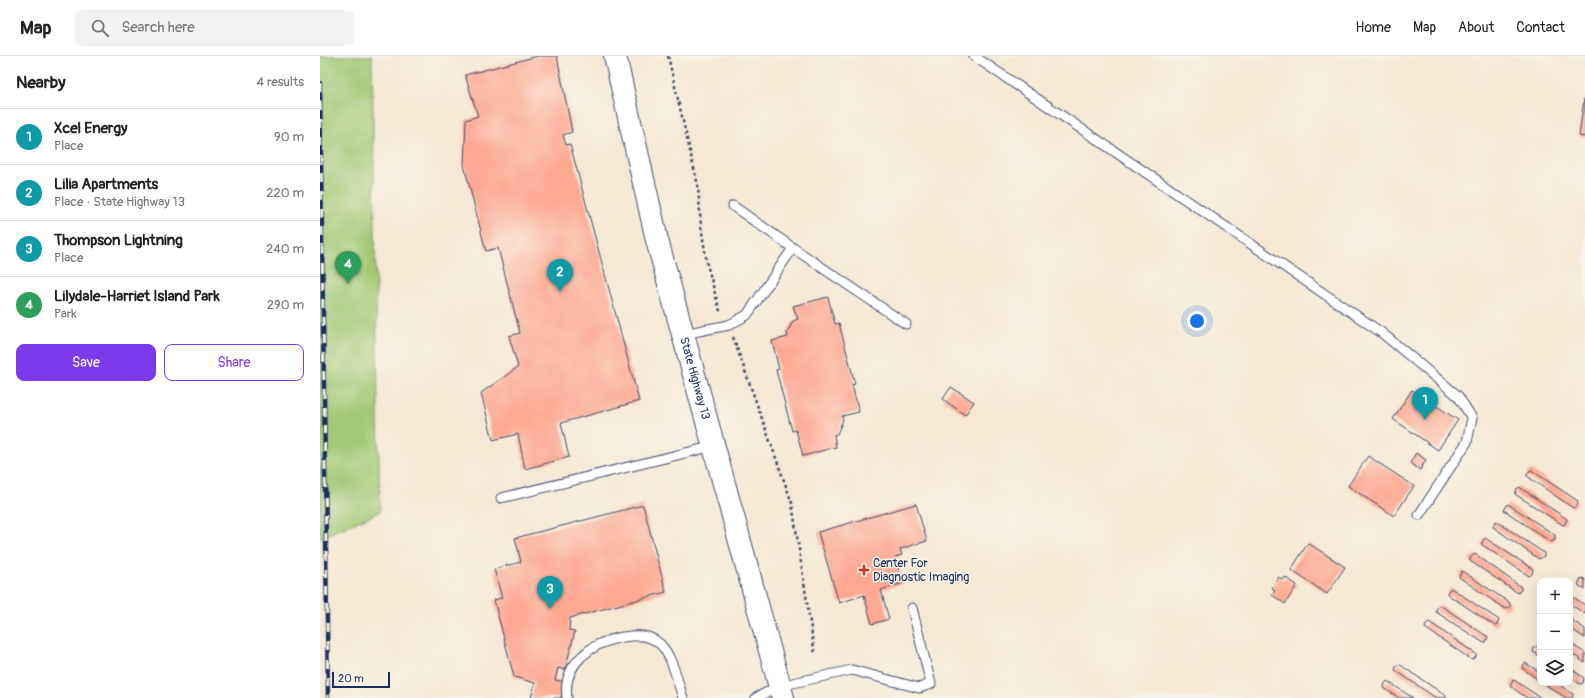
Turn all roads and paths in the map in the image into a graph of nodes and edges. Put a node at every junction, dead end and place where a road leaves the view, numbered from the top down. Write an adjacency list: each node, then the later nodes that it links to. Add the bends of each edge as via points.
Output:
1 (615, 56): 8 (street, State Highway 13, via 657,240)
2 (668, 56): 7 (path, via 698,186 707,264 718,308)
3 (974, 56): 11 (lane, via 1382,333 1458,396 1472,418 1467,442)
4 (732, 206): 5 (lane)
5 (793, 248): 6 (lane); 7 (lane, via 747,315)
6 (906, 324)
7 (729, 325): 8 (lane); 13 (path, via 792,503)
8 (683, 334): 9 (street, State Highway 13)
9 (714, 446): 10 (lane); 14 (street, State Highway 13)
10 (501, 498)
11 (1419, 515)
12 (912, 608): 14 (lane, via 931,684 919,688 852,670)
13 (815, 655)
14 (781, 692): 17 (lane)
15 (567, 698): 16 (lane, via 566,691 571,671 576,661 588,650 613,639 636,635 654,639 662,646)
16 (683, 698)
17 (756, 698)

